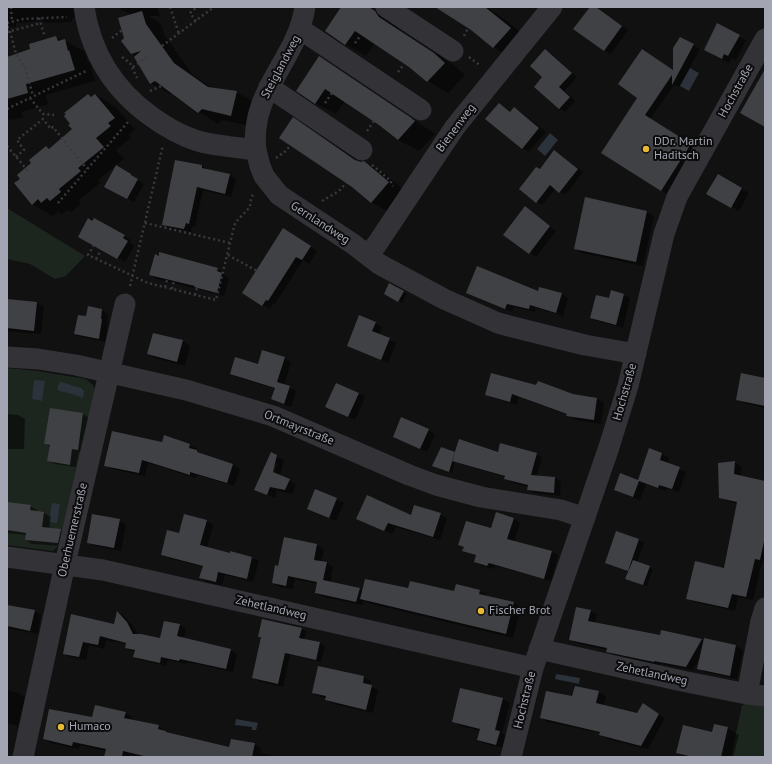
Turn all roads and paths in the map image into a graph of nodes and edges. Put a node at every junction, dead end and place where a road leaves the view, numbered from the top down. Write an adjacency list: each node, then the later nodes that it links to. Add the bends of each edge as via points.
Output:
1 (11, 7): 11 (path)
2 (170, 7): 18 (path)
3 (197, 7): 10 (path, via 190,12)
4 (214, 7): 10 (path)
5 (305, 7): 15 (street, Steiglandweg)
6 (386, 7): 23 (street)
7 (552, 7): 28 (street, Bienenweg)
8 (76, 12): 9 (path); 40 (street, via 111,78 131,101 158,122 197,141)
9 (39, 18): 11 (path); 12 (path)
10 (196, 21): 18 (path)
11 (12, 22): 13 (path)
12 (40, 22): 17 (path); 19 (path)
13 (8, 23): 14 (path)
14 (7, 27)
15 (300, 29): 31 (street, Steiglandweg); 35 (street)
16 (122, 30): 21 (path)
17 (8, 31): 33 (path, via 16,54 25,67)
18 (179, 34): 22 (path)
19 (45, 37)
20 (765, 39): 66 (street, Hochstraße, via 677,197 664,234)
21 (108, 41)
22 (162, 46)
23 (453, 51): 28 (path, via 455,48)
24 (120, 55): 26 (path)
25 (148, 56): 26 (path)
26 (133, 67): 29 (path)
27 (87, 71): 33 (path)
28 (496, 76): 47 (street, Bienenweg, via 455,127)
29 (141, 82)
30 (161, 86): 32 (path)
31 (269, 87): 40 (street, Steiglandweg, via 260,106 255,126); 41 (street)
32 (149, 92)
33 (32, 97): 34 (path); 36 (path, via 43,114)
34 (7, 109)
35 (421, 110)
36 (54, 115)
37 (133, 116): 43 (path)
38 (164, 142): 50 (path)
39 (7, 146): 42 (path)
40 (256, 150): 49 (street, Gernlandweg, via 260,166 271,186 279,195)
41 (362, 150): 47 (path, via 369,162)
42 (16, 157): 43 (path, via 24,150 17,140 43,119); 44 (path)
43 (87, 169): 48 (path)
44 (28, 171)
45 (346, 183): 49 (path, via 340,191 311,208)
46 (256, 189): 51 (path, via 250,207 235,223)
47 (407, 198): 55 (street, Bienenweg)
48 (58, 203)
49 (307, 214): 55 (street, Gernlandweg)
50 (145, 223): 51 (path); 58 (path)
51 (230, 244): 54 (path)
52 (94, 245): 56 (path, via 88,255)
53 (101, 250): 56 (path)
54 (228, 255): 57 (path); 64 (path, via 216,300)
55 (368, 255): 66 (street, Gernlandweg, via 444,299 498,323 585,345)
56 (96, 259): 58 (path)
57 (257, 272)
58 (132, 276): 61 (path)
59 (167, 280): 61 (path)
60 (174, 280): 63 (path)
61 (165, 287): 63 (path)
62 (197, 288): 64 (path)
63 (172, 289): 64 (path)
64 (195, 295)
65 (125, 304): 68 (street, Oberhuemerstraße)
66 (636, 354): 69 (street, Hochstraße)
67 (7, 357): 68 (street, Ortmayrstraße, via 38,359)
68 (110, 373): 69 (street, Ortmayrstraße, via 186,390 272,416 409,475 457,492 561,510); 71 (street, Oberhuemerstraße)
69 (585, 518): 73 (street, Hochstraße)
70 (7, 557): 71 (street, Zehetlandweg)
71 (65, 564): 73 (street, Zehetlandweg); 75 (street, Oberhuemerstraße)
72 (765, 608): 74 (street, via 761,621)
73 (536, 659): 74 (street, Zehetlandweg); 76 (street, Hochstraße)
74 (756, 695)
75 (21, 755)
76 (511, 757)

